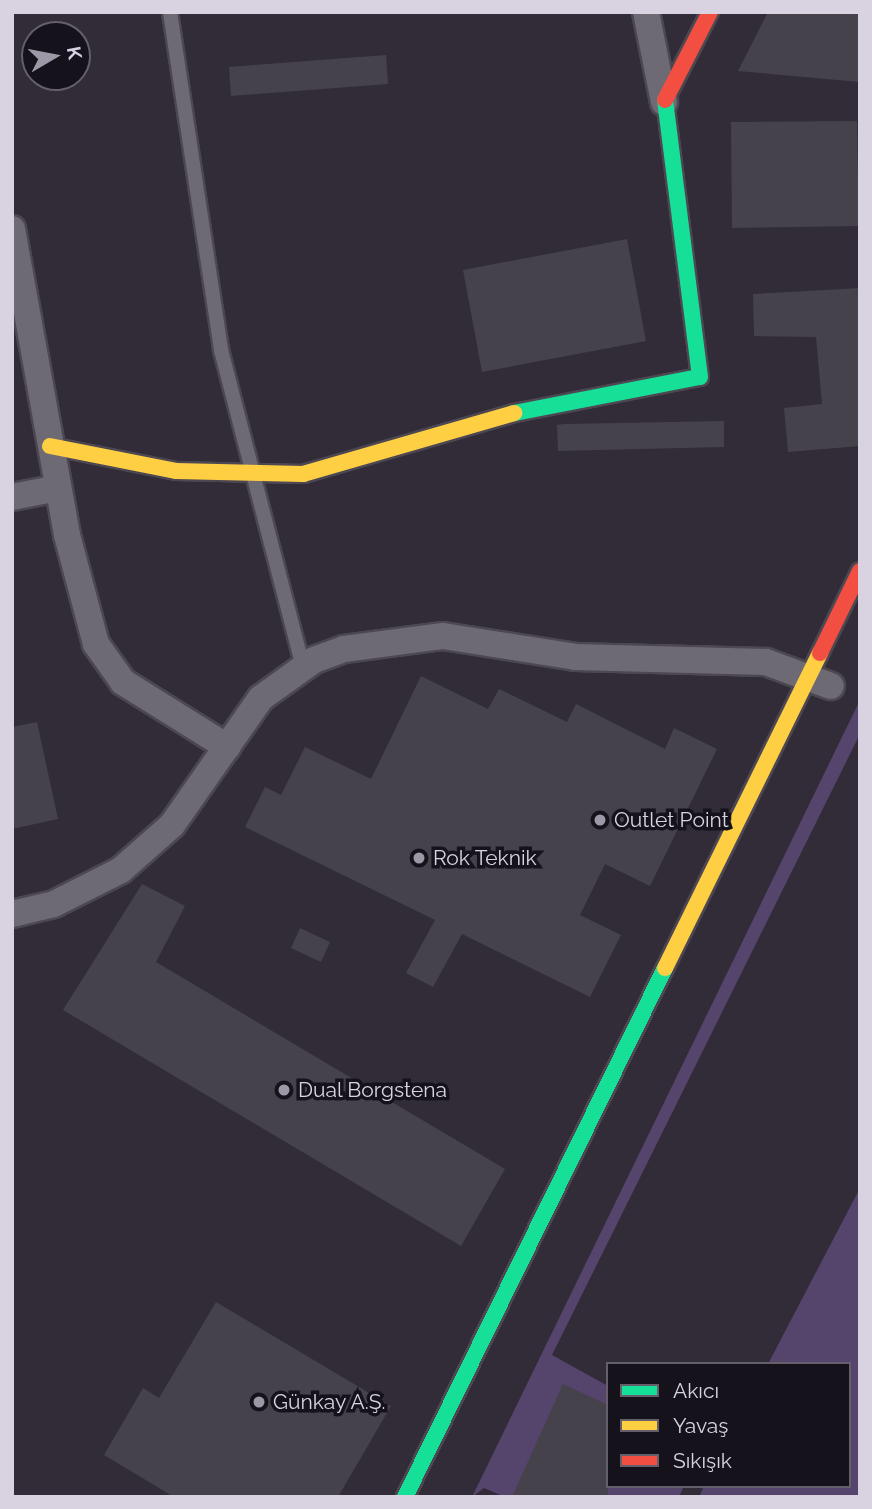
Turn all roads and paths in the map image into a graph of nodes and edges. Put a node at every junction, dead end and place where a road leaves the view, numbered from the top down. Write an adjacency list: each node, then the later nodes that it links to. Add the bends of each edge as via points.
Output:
1 (170, 12): 7 (lane, via 221,350)
2 (646, 12): 4 (street)
3 (710, 12): 4 (street)
4 (664, 102): 7 (street, via 700,377 530,408 323,470)
5 (12, 229): 6 (street)
6 (50, 446): 7 (street, via 176,471); 8 (street)
7 (250, 474): 11 (lane)
8 (58, 488): 9 (street); 13 (street, via 83,604 109,665 145,698)
9 (12, 497)
10 (860, 570): 12 (street)
11 (303, 667): 12 (street, via 377,641 443,636 575,657 766,662); 13 (street, via 261,698)
12 (825, 683): 15 (street)
13 (228, 747): 14 (street, via 172,825 121,870 54,904)
14 (12, 914)
15 (405, 1497)

